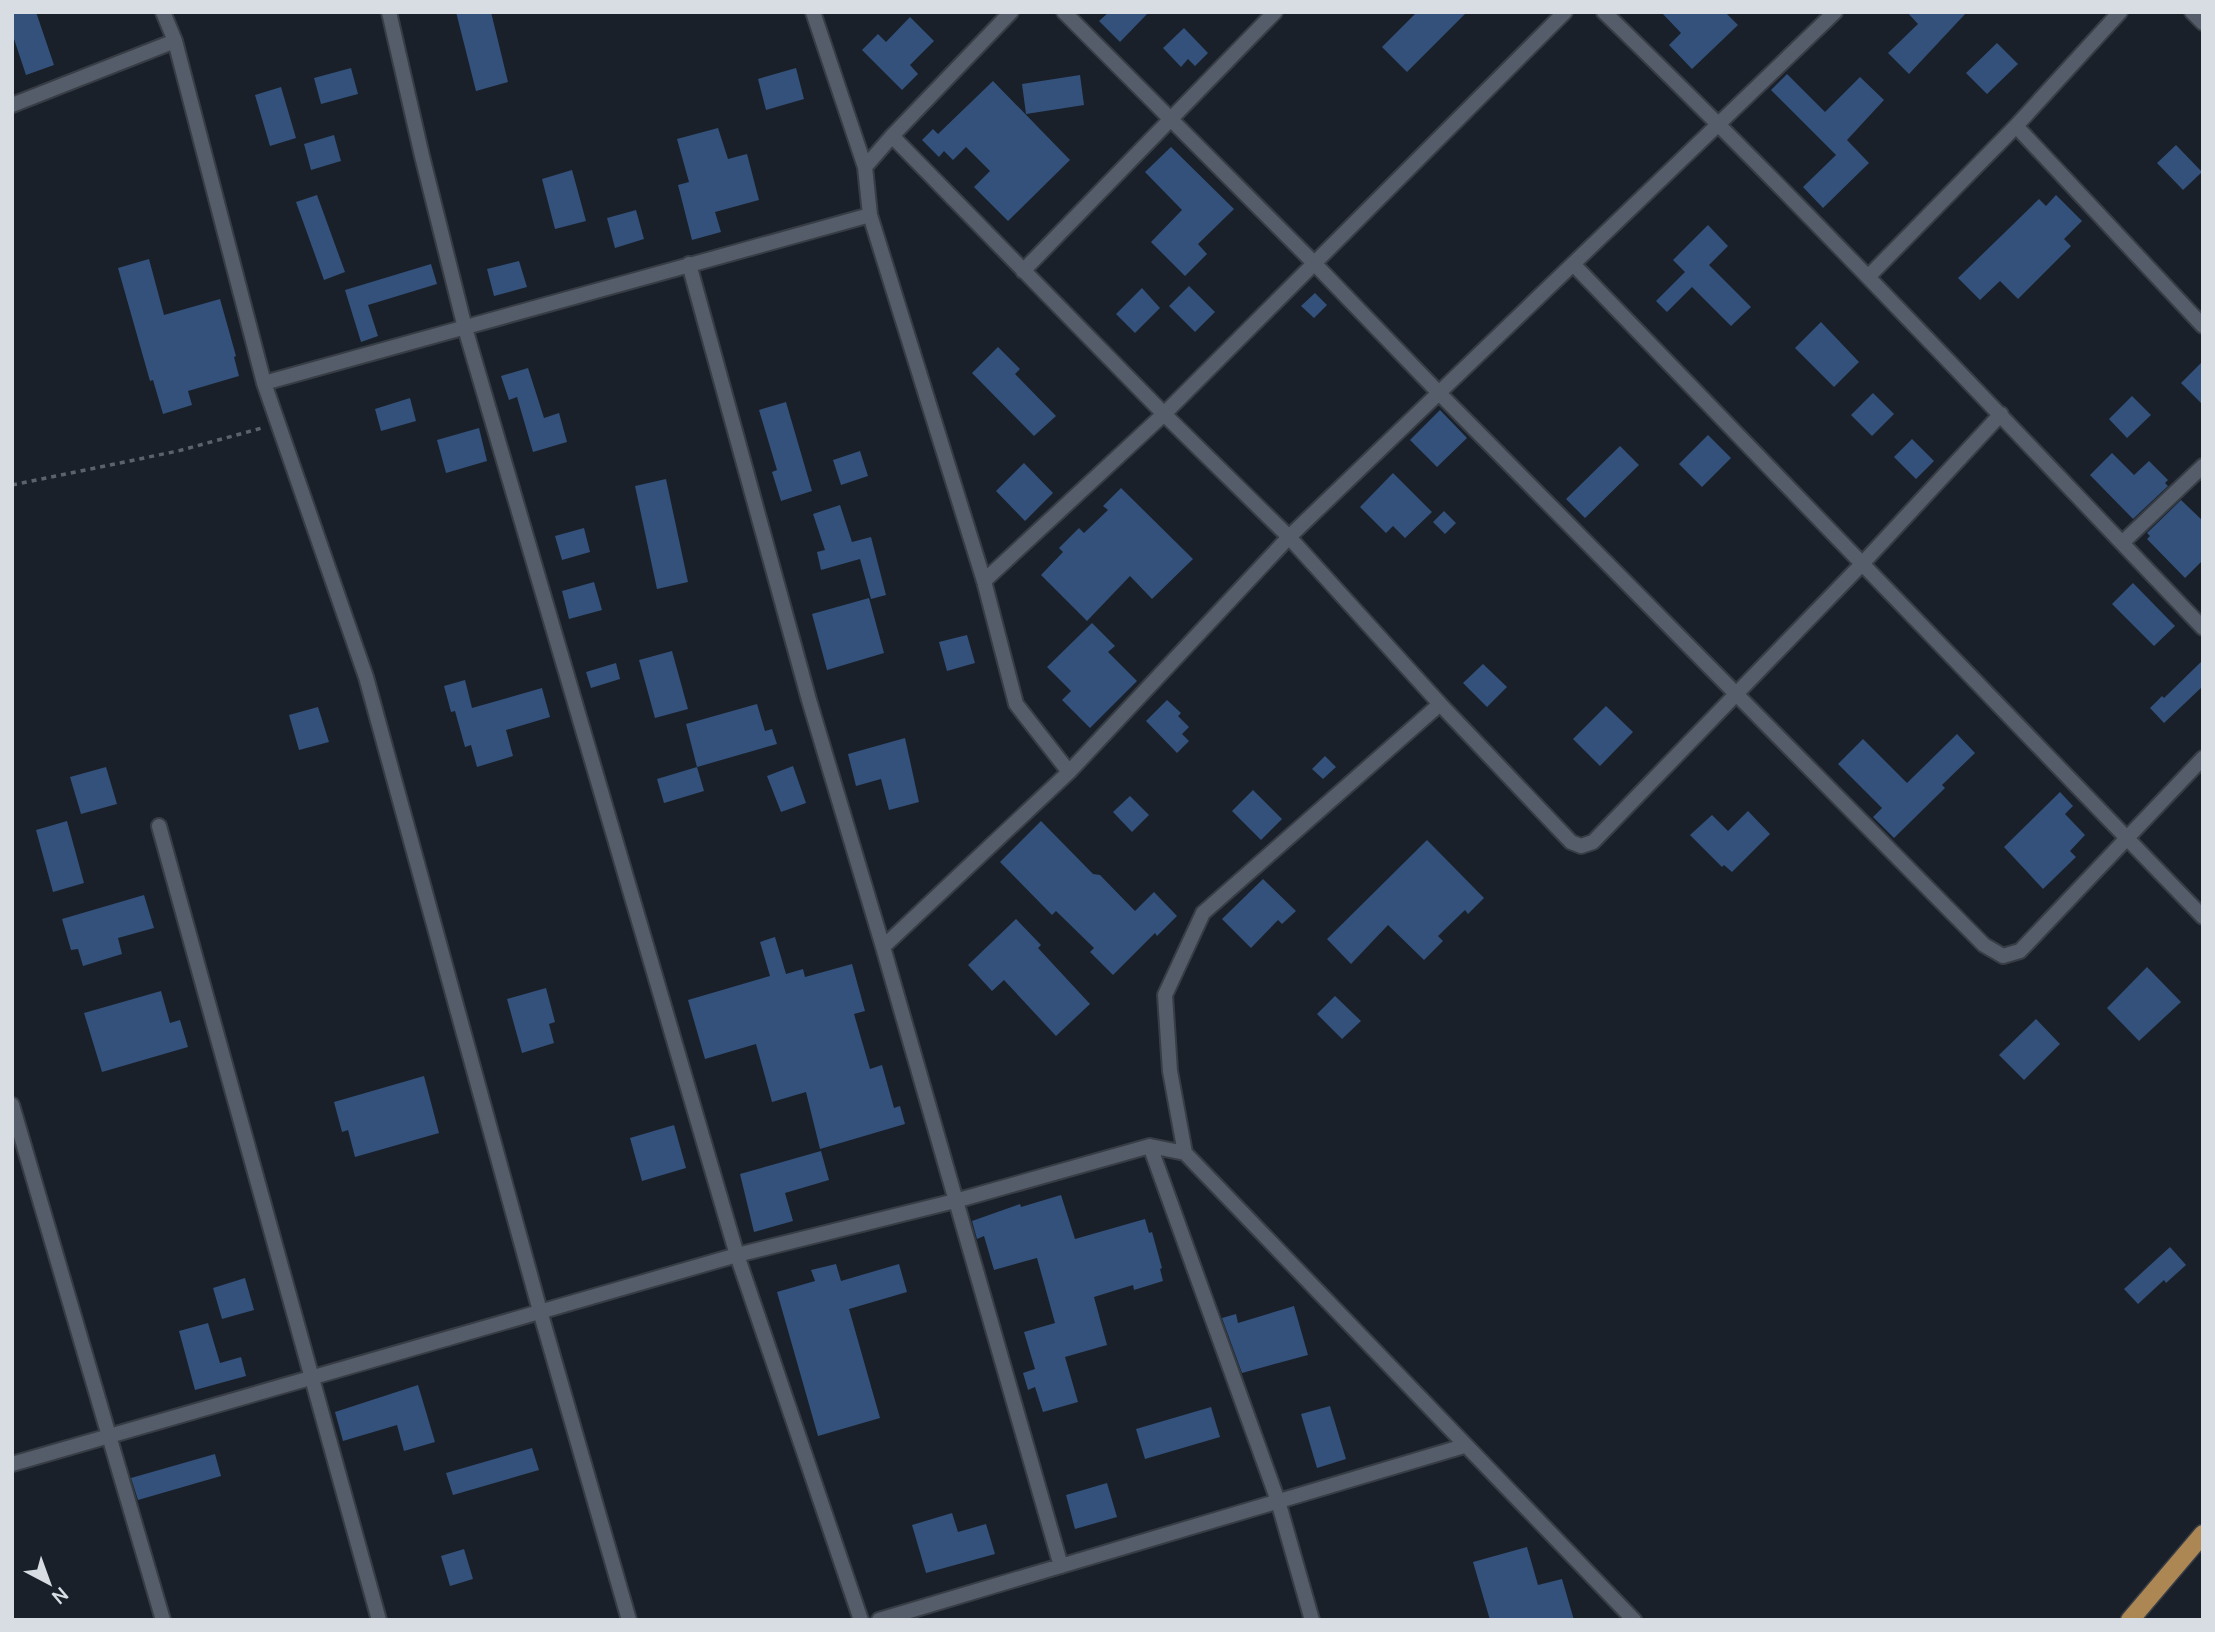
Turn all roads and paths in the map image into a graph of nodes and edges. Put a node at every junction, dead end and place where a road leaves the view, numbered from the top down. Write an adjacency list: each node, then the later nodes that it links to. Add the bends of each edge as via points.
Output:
1 (163, 12): 13 (street)
2 (389, 12): 27 (street)
3 (813, 12): 19 (street)
4 (1012, 12): 18 (street)
5 (1064, 12): 15 (street)
6 (1275, 12): 15 (street)
7 (1565, 12): 21 (street)
8 (1604, 12): 16 (street)
9 (1835, 12): 16 (street)
10 (2120, 12): 17 (street)
11 (2192, 12): 12 (street)
12 (2203, 23)
13 (175, 41): 14 (street); 28 (street)
14 (12, 105)
15 (1171, 120): 21 (street); 24 (street)
16 (1719, 124): 23 (street); 25 (street)
17 (2017, 126): 25 (street); 26 (street)
18 (892, 136): 19 (street); 24 (street)
19 (865, 167): 20 (street)
20 (870, 215): 22 (street); 38 (street)
21 (1314, 262): 29 (street); 30 (street)
22 (689, 264): 27 (street); 47 (street, via 809,700)
23 (1573, 264): 29 (street); 37 (street)
24 (1023, 271): 30 (street)
25 (1868, 277): 31 (street)
26 (2203, 326)
27 (466, 328): 28 (street); 52 (street)
28 (264, 383): 32 (street)
29 (1438, 392): 35 (street); 40 (street)
30 (1164, 414): 35 (street); 38 (street)
31 (2001, 414): 36 (street); 37 (street)
32 (278, 424): 34 (path, via 178,451); 53 (street, via 366,677)
33 (2203, 466): 36 (street)
34 (12, 485)
35 (1289, 537): 41 (street); 43 (street)
36 (2122, 543): 39 (street)
37 (1862, 564): 40 (street); 45 (street)
38 (984, 581): 43 (street, via 1016,704)
39 (2203, 628)
40 (1737, 694): 41 (street, via 1593,842 1581,846 1571,842); 45 (street, via 1984,945 2003,956 2020,951)
41 (1440, 704): 50 (street, via 1203,913 1165,995 1170,1071)
42 (2203, 758): 45 (street)
43 (1069, 772): 47 (street)
44 (159, 826): 54 (street)
45 (2126, 839): 46 (street)
46 (2203, 917)
47 (884, 947): 51 (street)
48 (12, 1105): 55 (street)
49 (1150, 1146): 50 (street); 51 (street); 58 (street)
50 (1185, 1153): 56 (street)
51 (955, 1201): 52 (street); 60 (street)
52 (737, 1255): 53 (street); 64 (street)
53 (540, 1311): 54 (street); 63 (street)
54 (312, 1376): 55 (street); 62 (street)
55 (110, 1436): 57 (street); 61 (street)
56 (1464, 1446): 58 (street); 67 (street)
57 (12, 1464)
58 (1278, 1501): 60 (street); 66 (street)
59 (2203, 1534): 68 (main road)
60 (1061, 1566): 65 (street)
61 (163, 1620)
62 (379, 1620)
63 (629, 1620)
64 (861, 1620)
65 (879, 1620)
66 (1312, 1620)
67 (1634, 1620)
68 (2130, 1620)

